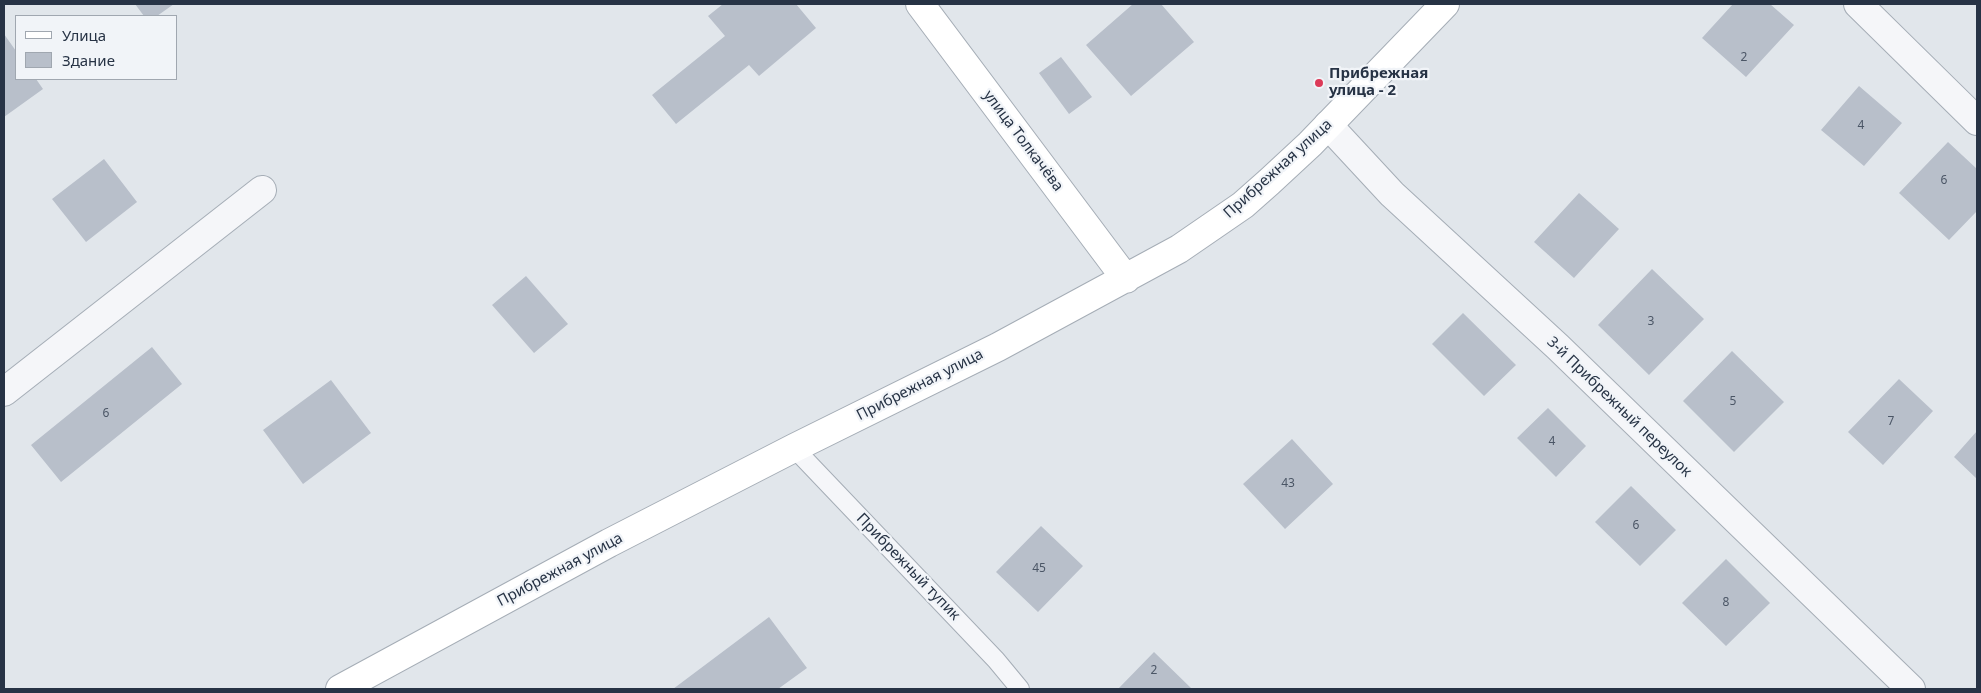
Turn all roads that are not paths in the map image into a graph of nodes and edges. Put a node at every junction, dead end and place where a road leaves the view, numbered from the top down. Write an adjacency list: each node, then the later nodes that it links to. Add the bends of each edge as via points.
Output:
1 (920, 4): 7 (street, улица Толкачёва)
2 (1445, 4): 5 (street, Прибрежная улица)
3 (1858, 4): 4 (street)
4 (1977, 121)
5 (1328, 126): 7 (street, Прибрежная улица, via 1242,205 1179,250); 12 (street, 3-й Прибрежный переулок, via 1392,194 1558,348)
6 (262, 190): 8 (street)
7 (1126, 279): 9 (street, Прибрежная улица)
8 (4, 392)
9 (794, 448): 10 (street, Прибрежная улица, via 609,543); 11 (lane, Прибрежный тупик)
10 (340, 689)
11 (1020, 689)
12 (1911, 689)

